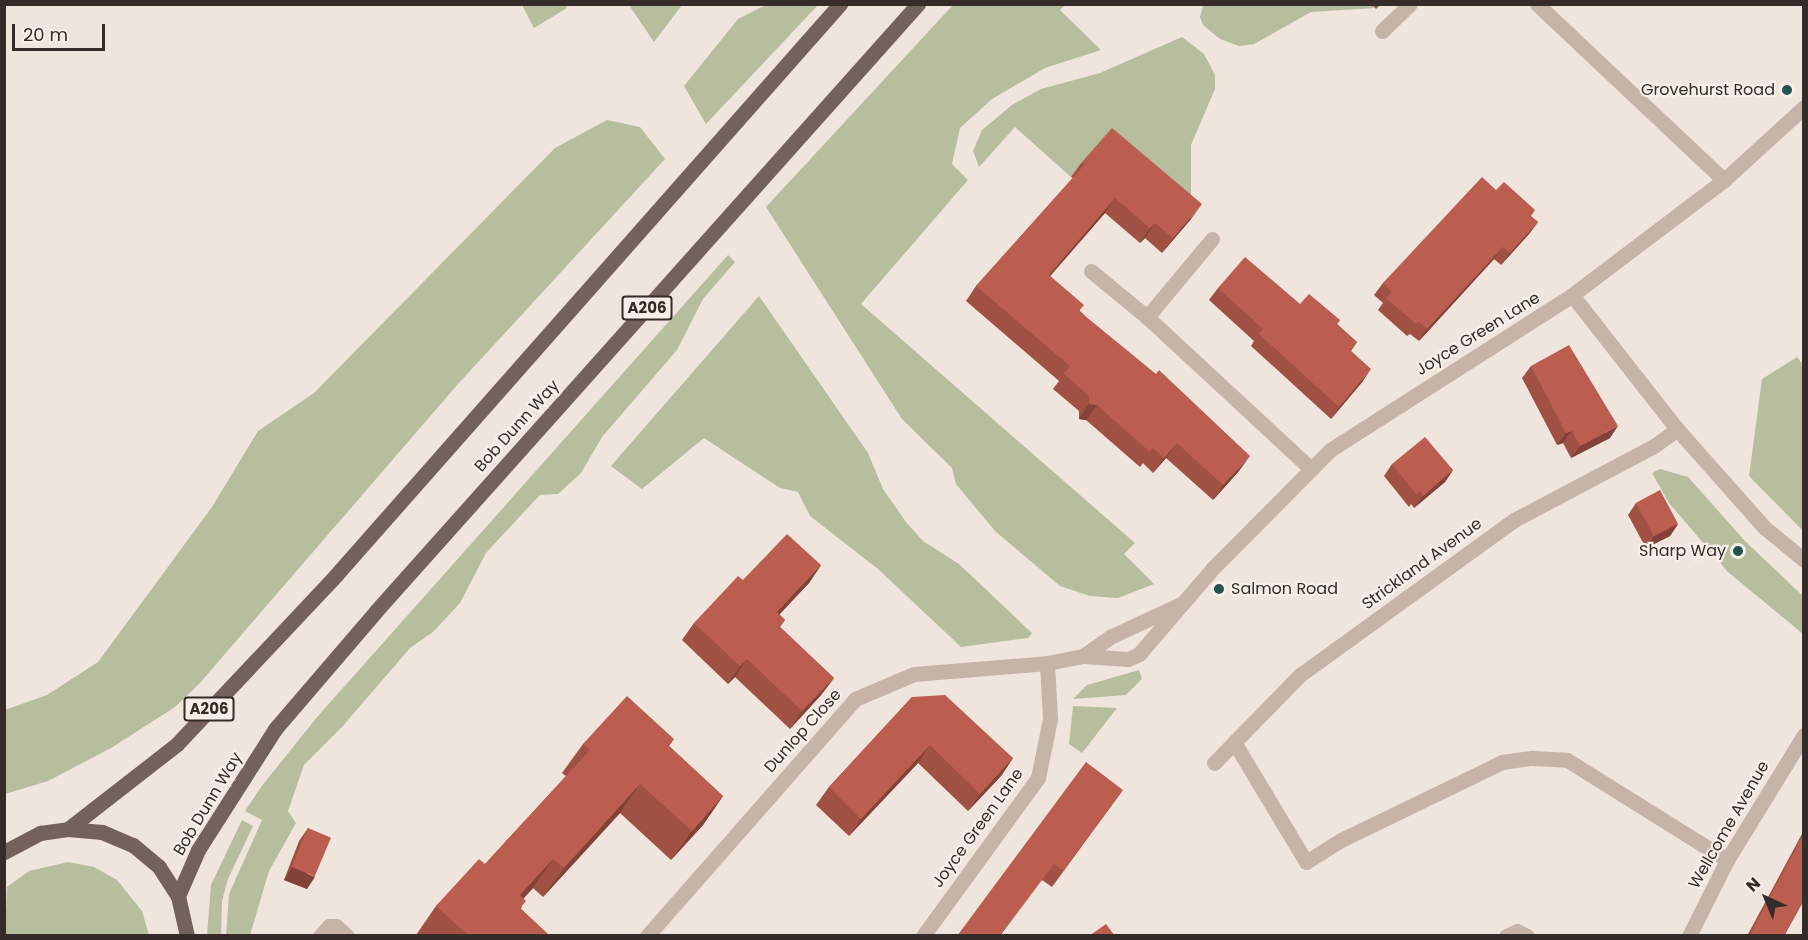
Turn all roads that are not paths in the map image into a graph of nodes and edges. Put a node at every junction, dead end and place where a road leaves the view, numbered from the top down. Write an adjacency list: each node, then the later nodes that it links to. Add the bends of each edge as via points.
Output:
1 (840, 4): 21 (main road, A206, via 336,575 177,744)
2 (918, 4): 24 (main road, Bob Dunn Way / A206, via 275,729 198,850)
3 (1410, 4): 5 (street)
4 (1537, 4): 7 (street)
5 (1382, 31)
6 (1803, 107): 7 (street, Joyce Green Lane)
7 (1724, 180): 10 (street, Joyce Green Lane)
8 (1212, 239): 11 (street)
9 (1091, 271): 11 (street)
10 (1572, 295): 12 (street); 13 (street, Joyce Green Lane, via 1355,433)
11 (1147, 317): 13 (street)
12 (1677, 429): 14 (street, via 1765,528); 19 (street, Strickland Avenue, via 1654,446 1514,520 1300,675)
13 (1311, 469): 15 (street, Joyce Green Lane)
14 (1803, 560)
15 (1184, 603): 16 (street, Joyce Green Lane, via 1112,636); 16 (street, Joyce Green Lane, via 1139,654 1128,659)
16 (1083, 656): 17 (street, Dunlop Close)
17 (1047, 663): 28 (street, Dunlop Close, via 914,674 855,699); 29 (street, Joyce Green Lane, via 1050,719 1038,778)
18 (1803, 735): 23 (street, Wellcome Avenue)
19 (1234, 742): 20 (street, Strickland Avenue); 23 (street, via 1306,862 1341,840 1502,762 1532,758 1567,760)
20 (1214, 763)
21 (68, 828): 22 (main road); 24 (main road, via 102,832 133,845 159,867)
22 (8, 845)
23 (1727, 860): 32 (street, Wellcome Avenue)
24 (178, 896): 25 (main road)
25 (187, 936)
26 (320, 936): 27 (street, via 329,926 336,926)
27 (347, 936)
28 (647, 936)
29 (923, 936)
30 (1506, 936): 31 (street, via 1517,931)
31 (1527, 936)
32 (1689, 936)

